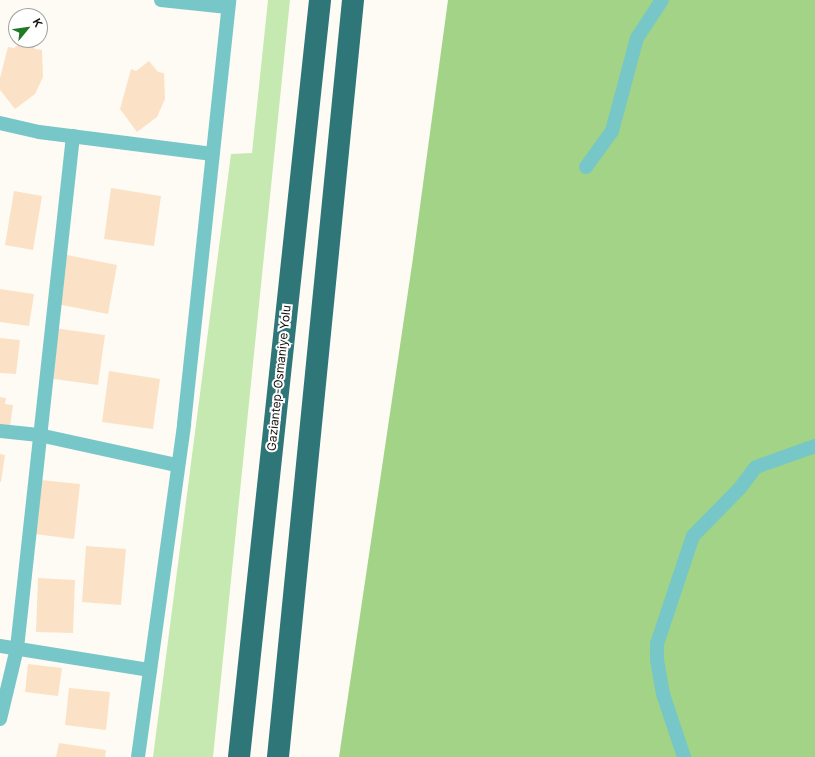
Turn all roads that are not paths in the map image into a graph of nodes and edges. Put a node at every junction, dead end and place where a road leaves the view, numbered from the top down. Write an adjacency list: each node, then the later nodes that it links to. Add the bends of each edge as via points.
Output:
1 (161, 0): 5 (street)
2 (320, 0): 19 (highway, Gaziantep-Osmaniye Yolu)
3 (353, 0): 20 (highway)
4 (662, 0): 9 (street, via 638,38 612,131)
5 (229, 3): 8 (street)
6 (0, 123): 7 (street)
7 (72, 136): 8 (street); 11 (street)
8 (213, 154): 13 (street, via 184,424)
9 (586, 167)
10 (0, 431): 11 (street)
11 (39, 434): 13 (street); 15 (street)
12 (815, 446): 21 (street, via 756,468 693,536 657,644 657,660 664,694)
13 (177, 465): 16 (street)
14 (0, 646): 15 (street)
15 (17, 648): 16 (street); 17 (street)
16 (150, 670): 18 (street)
17 (0, 719)
18 (138, 757)
19 (239, 757)
20 (278, 757)
21 (684, 757)

